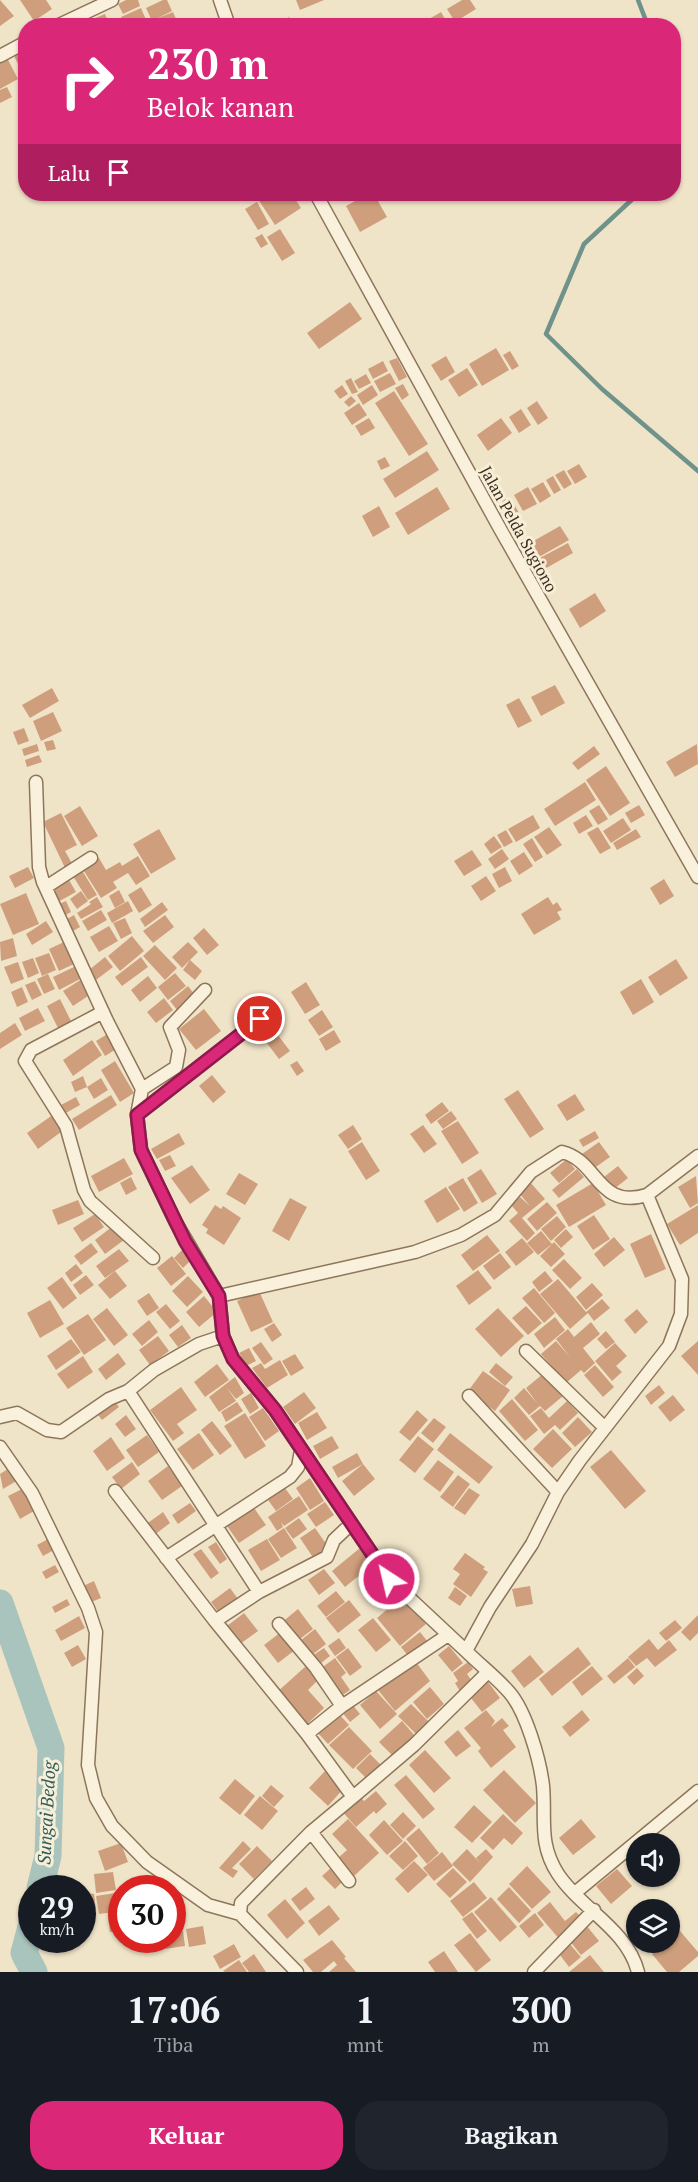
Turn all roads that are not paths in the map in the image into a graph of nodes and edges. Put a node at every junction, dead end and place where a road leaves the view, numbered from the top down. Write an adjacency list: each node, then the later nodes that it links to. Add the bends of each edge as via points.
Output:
1 (112, 0): 3 (street)
2 (220, 0): 4 (street)
3 (74, 18)
4 (226, 18)
5 (18, 46): 6 (street)
6 (0, 56)
7 (320, 201): 10 (street, Jalan Pelda Sugiono, via 498,527)
8 (36, 782): 11 (street, via 39,867)
9 (91, 858): 11 (street)
10 (698, 877)
11 (46, 887): 13 (street)
12 (205, 990): 15 (street, via 170,1027 179,1050 176,1067)
13 (103, 1012): 15 (street); 19 (street, via 31,1050 25,1061 66,1126 90,1201)
14 (260, 1019): 16 (lane)
15 (142, 1089): 16 (street)
16 (137, 1115): 20 (street, via 141,1150 180,1231)
17 (698, 1156): 18 (street)
18 (647, 1195): 20 (street, via 621,1198 607,1191 574,1155 562,1152 531,1172 495,1215 461,1235 415,1252); 26 (street, via 682,1279 681,1314 669,1346)
19 (153, 1258)
20 (219, 1296): 21 (street)
21 (223, 1336): 23 (street, via 199,1344 154,1370); 28 (street, via 233,1359 275,1410)
22 (526, 1351): 26 (street)
23 (128, 1391): 25 (street, via 109,1399 61,1432 47,1430 17,1413); 32 (street)
24 (469, 1396): 30 (street)
25 (0, 1417)
26 (604, 1427): 30 (street)
27 (0, 1446): 48 (street, via 32,1493 96,1632 88,1765 96,1798 112,1826 147,1862 208,1905)
28 (301, 1450): 31 (street); 32 (street, via 298,1467 290,1477)
29 (116, 1491): 33 (street)
30 (558, 1492): 38 (street, via 532,1544)
31 (351, 1524): 34 (street, via 334,1540 327,1557); 37 (street, via 389,1579)
32 (217, 1526): 33 (street); 34 (street)
33 (166, 1558): 35 (street)
34 (259, 1592): 35 (street)
35 (215, 1621): 41 (street)
36 (279, 1624): 40 (street)
37 (448, 1635): 38 (street); 40 (street)
38 (466, 1651): 39 (street)
39 (488, 1672): 43 (street, via 414,1745); 46 (street, via 510,1694 529,1730 543,1785 542,1828 548,1855 559,1875)
40 (342, 1706): 41 (street)
41 (307, 1734): 43 (street)
42 (698, 1791): 46 (street)
43 (353, 1797): 44 (street)
44 (311, 1832): 45 (street); 48 (street, via 241,1904)
45 (349, 1881)
46 (576, 1892): 47 (street)
47 (594, 1910): 50 (street); 51 (street, via 610,1926)
48 (240, 1914): 49 (street)
49 (297, 1972)
50 (534, 1972)
51 (638, 1972)

